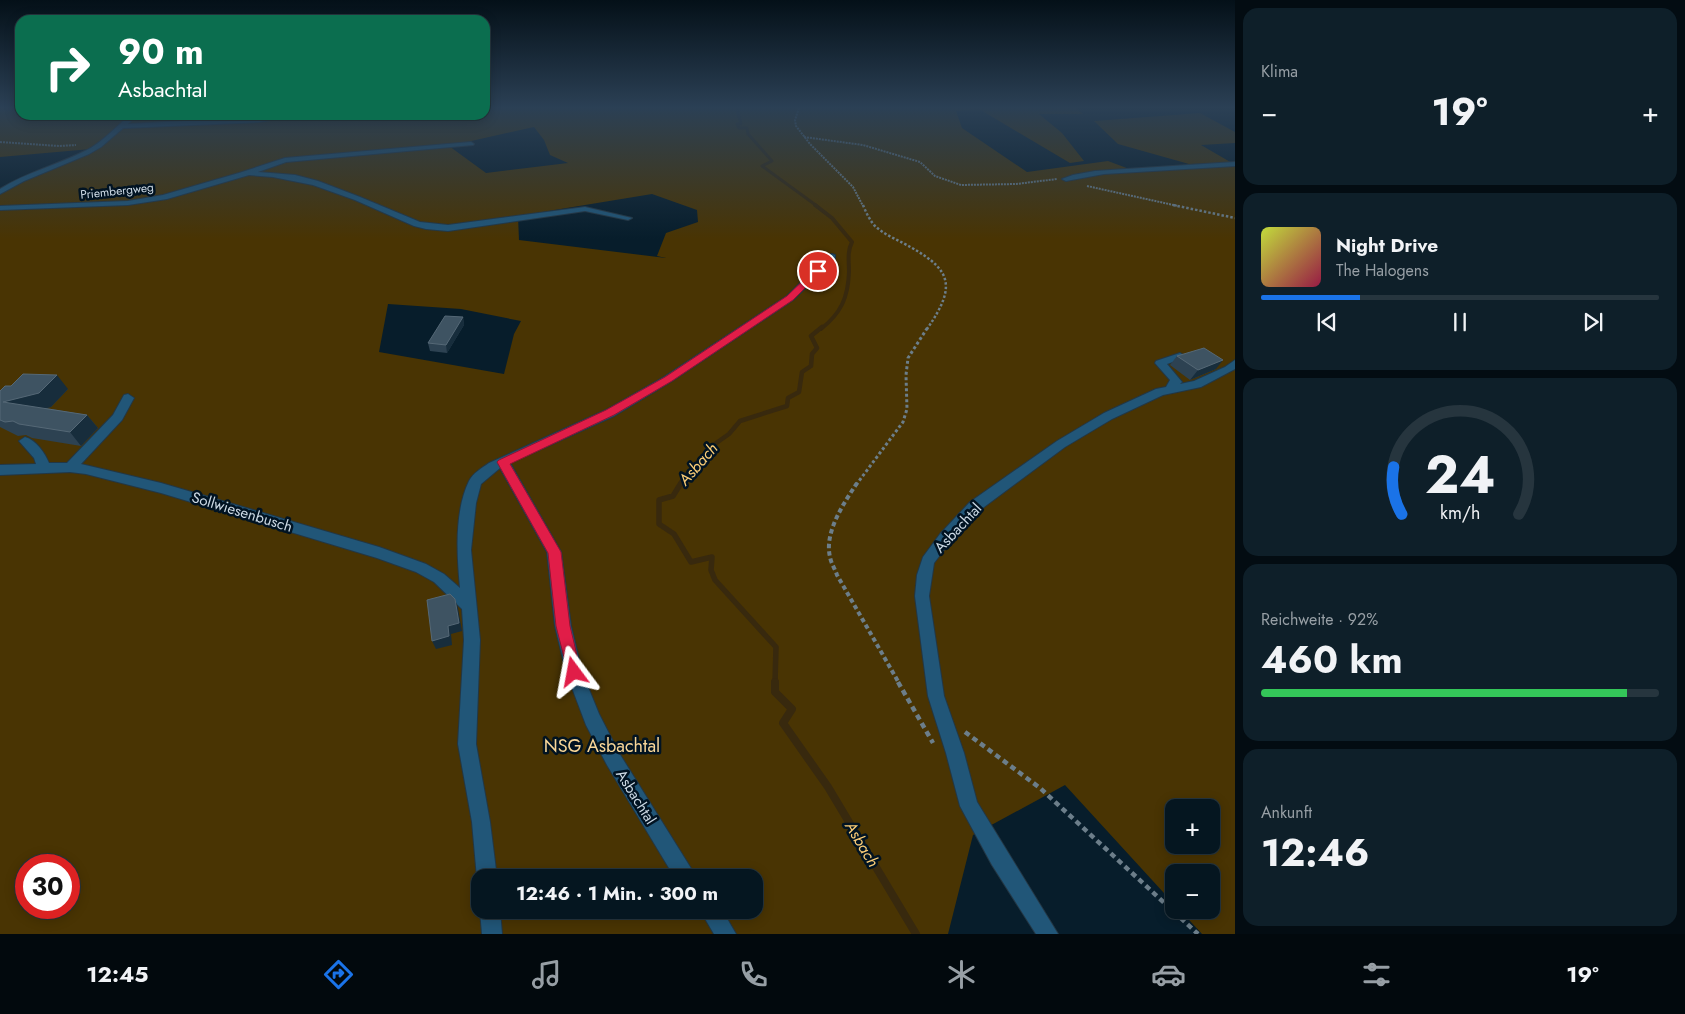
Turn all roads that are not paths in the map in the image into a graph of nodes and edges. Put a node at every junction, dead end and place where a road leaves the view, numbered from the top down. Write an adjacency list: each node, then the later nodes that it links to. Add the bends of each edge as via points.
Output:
1 (89, 152): 6 (street, via 21,179)
2 (390, 152): 4 (street, Priembergweg, via 298,158 272,163)
3 (1235, 164): 5 (street, via 1097,171)
4 (242, 175): 7 (street, Priembergweg, via 164,197 128,203); 8 (street, via 272,174 301,178 417,224 437,228 486,224 586,208)
5 (1066, 179)
6 (0, 192)
7 (0, 208)
8 (628, 218)
9 (832, 257): 15 (street, via 790,298 668,379 610,413)
10 (1180, 356): 12 (street, via 1160,363 1175,378)
11 (1235, 363): 12 (street, Asbachtal, via 1214,377)
12 (1171, 390): 26 (street, Asbachtal, via 1108,416 1061,444 975,506 945,538 928,561 924,575 922,596 936,696 969,806)
13 (128, 398): 16 (street, via 118,417)
14 (25, 440): 17 (street, via 40,456)
15 (503, 462): 19 (street, via 482,474 469,503 464,550); 21 (street, Asbachtal, via 554,552 563,626 574,672 592,719)
16 (70, 467): 17 (street, Sollwiesenbusch); 19 (street, Sollwiesenbusch, via 162,488 379,553 430,572)
17 (44, 468): 18 (street, Sollwiesenbusch)
18 (0, 470)
19 (468, 606): 20 (street, via 472,640 467,732)
20 (486, 869)
21 (681, 869)
22 (491, 919): 24 (street)
23 (716, 919): 25 (street)
24 (492, 934)
25 (726, 934)
26 (1048, 934)

